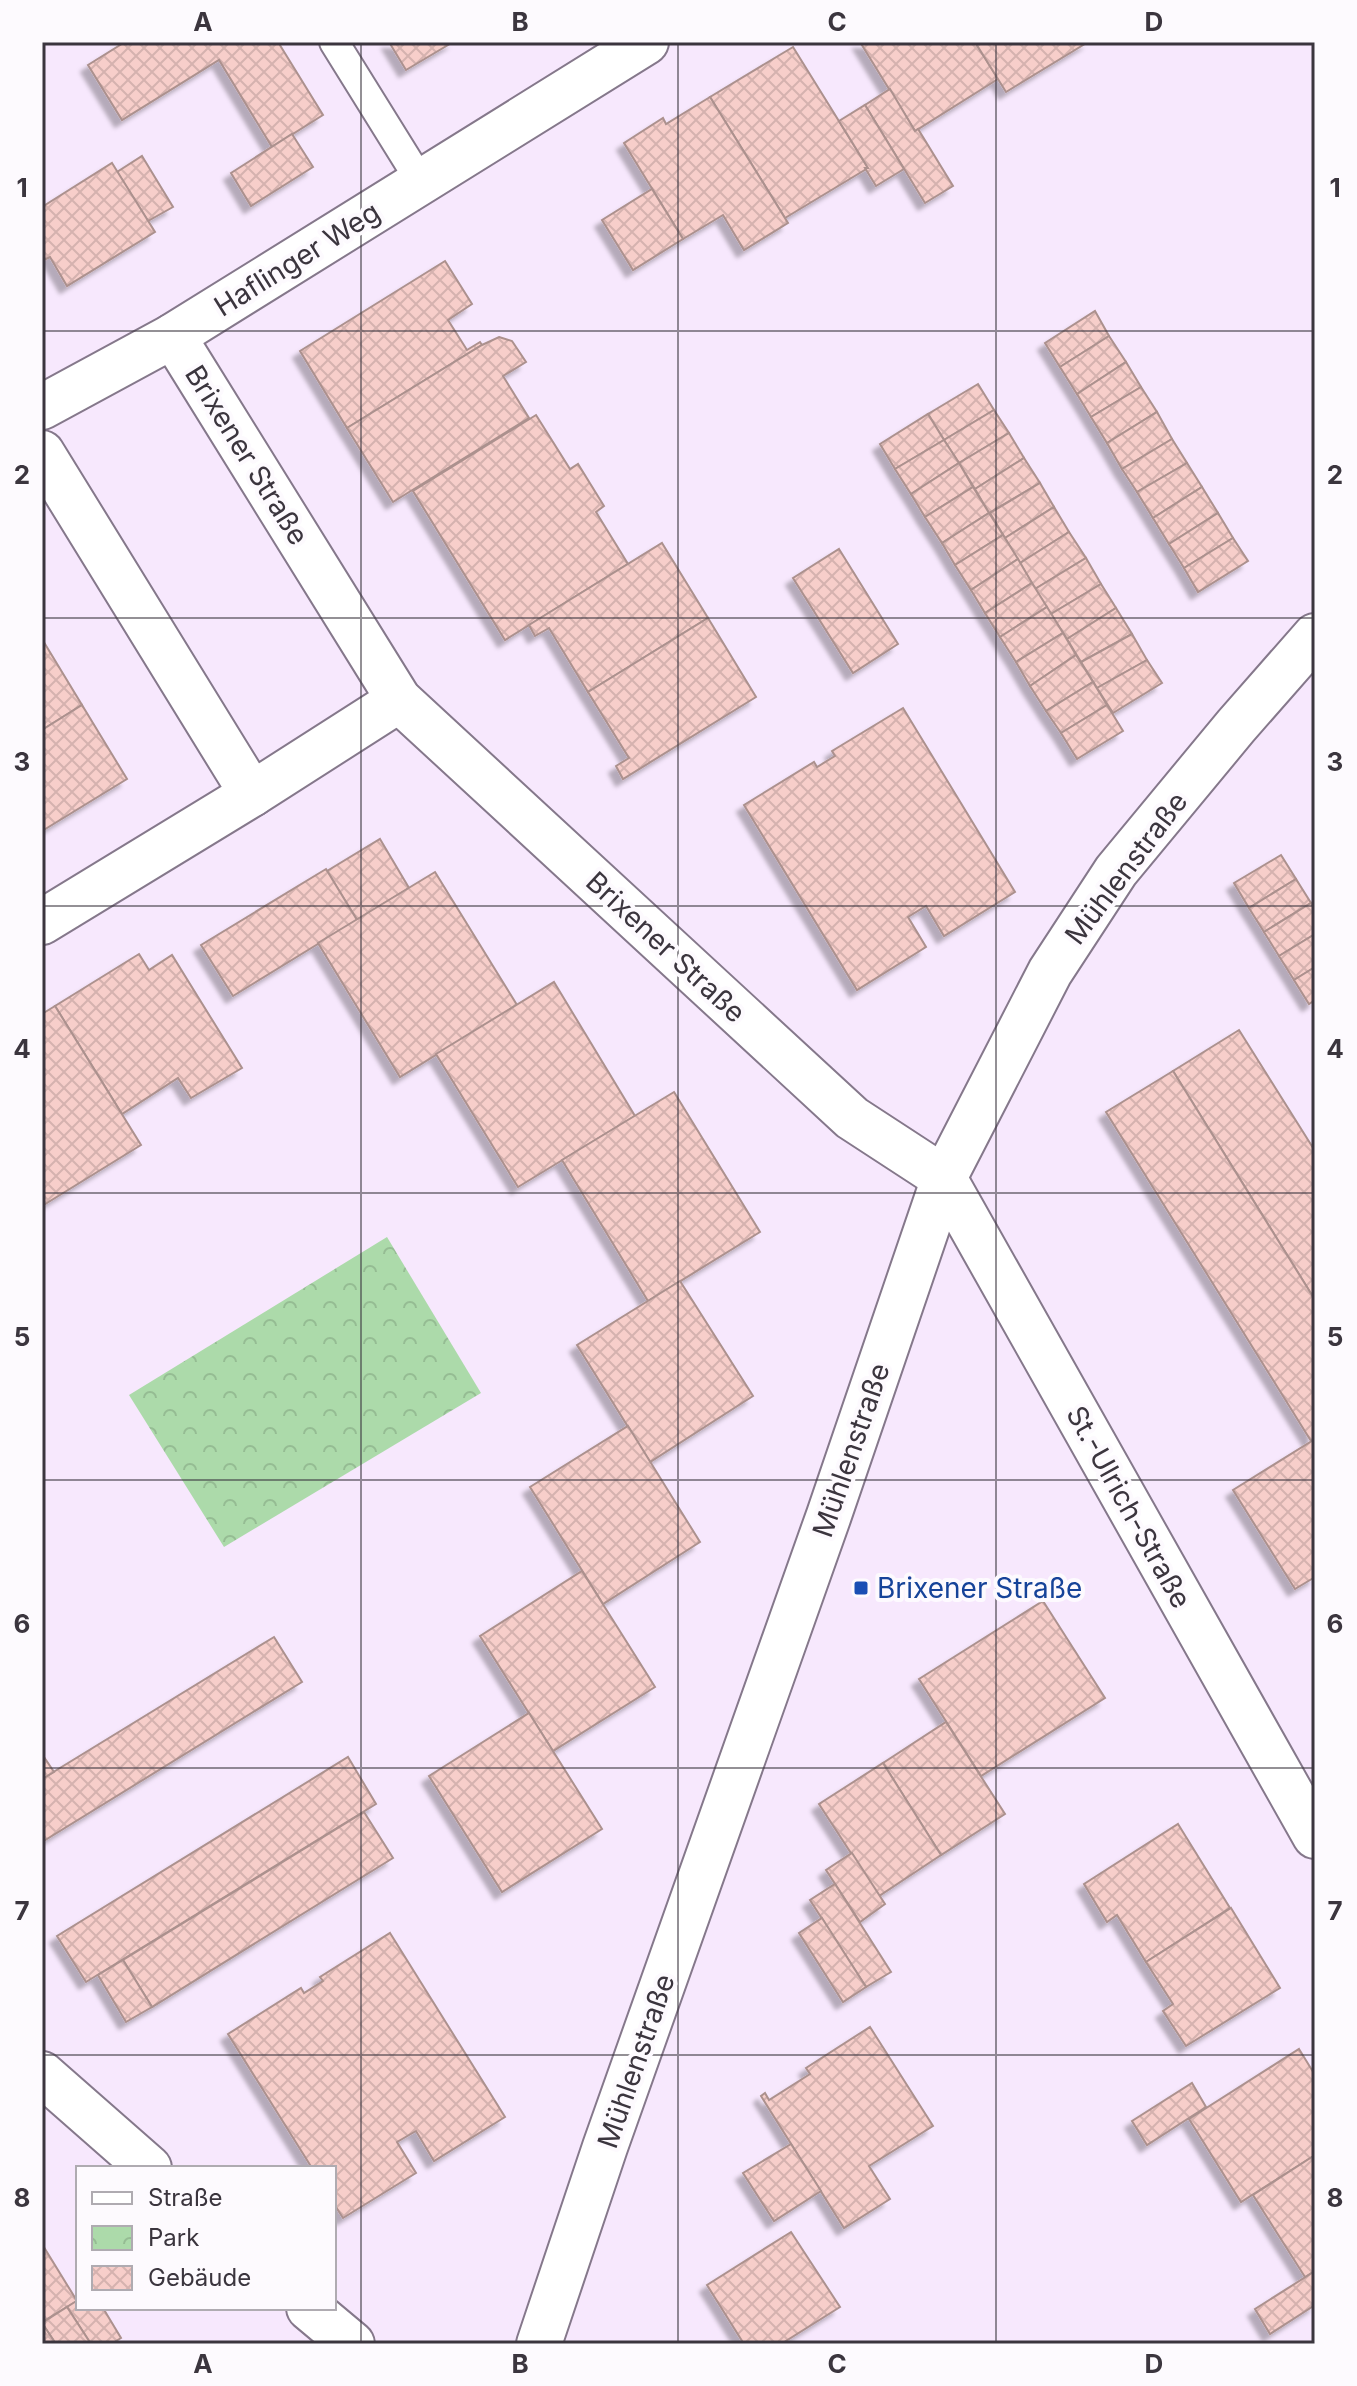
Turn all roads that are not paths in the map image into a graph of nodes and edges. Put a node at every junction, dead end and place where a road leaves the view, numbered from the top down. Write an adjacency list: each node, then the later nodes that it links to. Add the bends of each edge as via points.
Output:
1 (334, 42): 3 (lane)
2 (646, 42): 3 (street, Haflinger Weg)
3 (421, 182): 4 (street, Haflinger Weg)
4 (173, 336): 5 (street, Brixener Straße); 8 (street, Brixener Straße)
5 (42, 407)
6 (42, 453): 9 (street)
7 (1315, 636): 11 (street, Mühlenstraße, via 1116,871 1050,972)
8 (399, 700): 9 (street); 11 (street, Brixener Straße, via 852,1118)
9 (252, 794): 10 (street)
10 (42, 922)
11 (944, 1178): 12 (street, St.-Ulrich-Straße); 17 (street, Mühlenstraße)
12 (1315, 1836)
13 (42, 2074): 14 (street)
14 (147, 2166)
15 (311, 2310): 16 (street)
16 (352, 2344)
17 (539, 2344)

